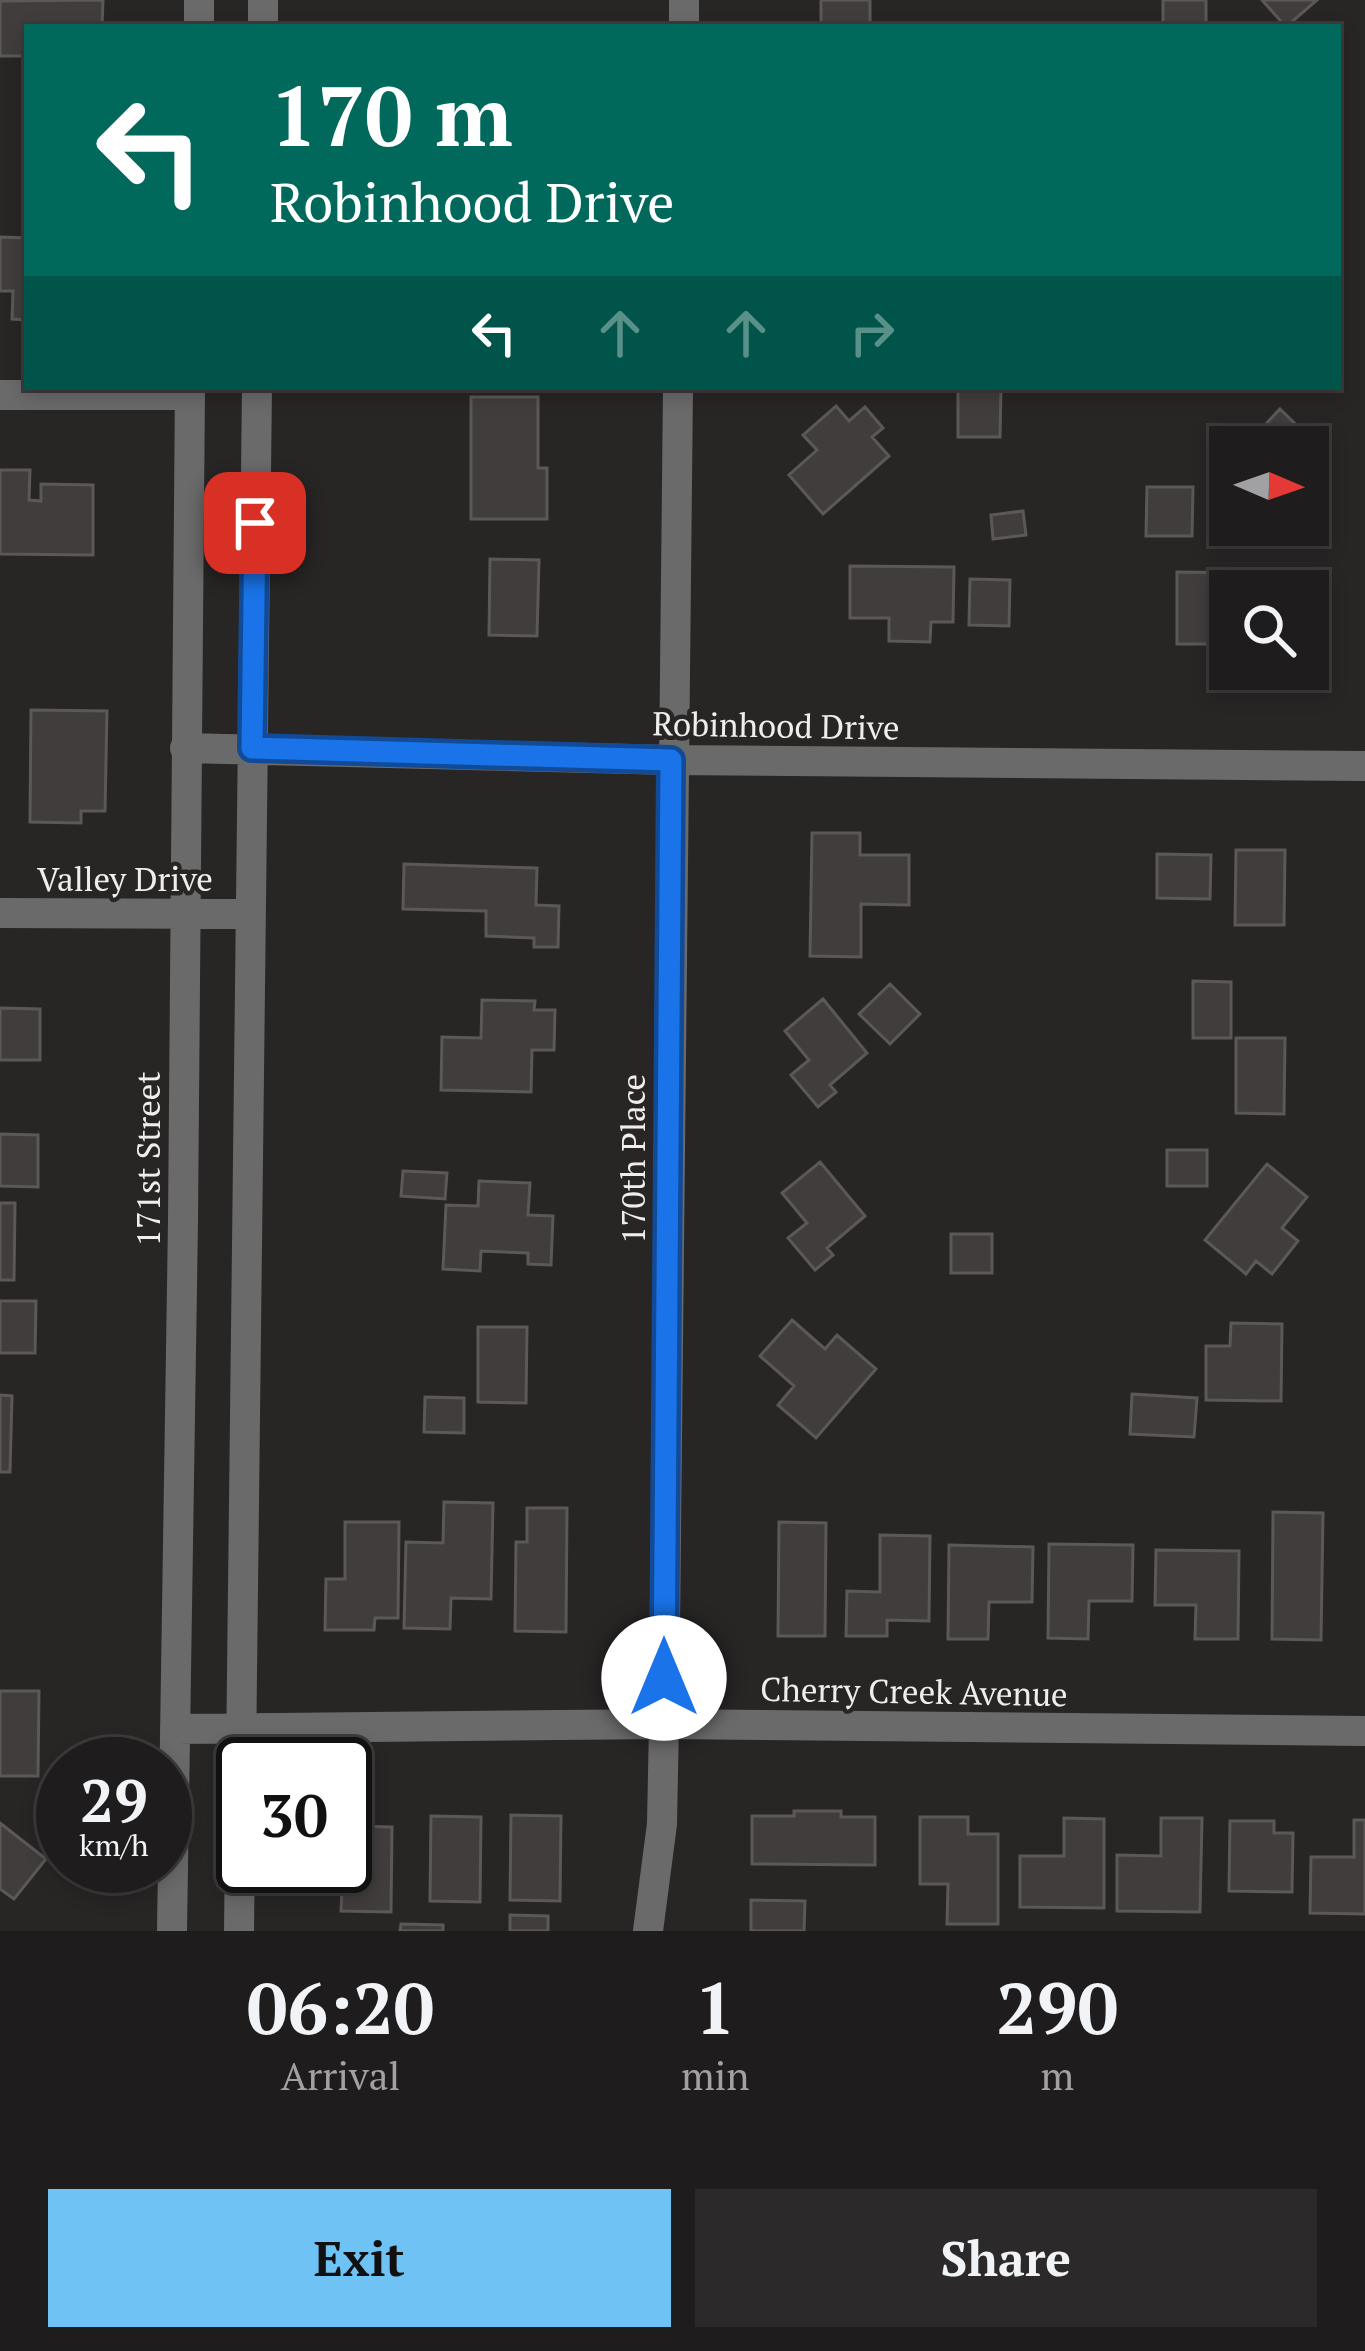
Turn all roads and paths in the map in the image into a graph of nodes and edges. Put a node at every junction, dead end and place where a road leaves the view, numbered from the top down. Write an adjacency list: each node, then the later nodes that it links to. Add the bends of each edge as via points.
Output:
1 (257, 390): 6 (street)
2 (678, 390): 7 (street, 170th Place)
3 (190, 391): 4 (street); 5 (street, 171st Street)
4 (0, 395)
5 (185, 748): 6 (street, Robinhood Drive); 11 (street, 171st Street)
6 (252, 748): 7 (street, Robinhood Drive); 10 (street)
7 (671, 760): 8 (street, Robinhood Drive); 12 (street, 170th Place)
8 (1365, 766)
9 (0, 913): 11 (street, Valley Drive)
10 (250, 914): 11 (street, Valley Drive); 13 (street)
11 (184, 915): 14 (street, 171st Street)
12 (664, 1724): 13 (street, Cherry Creek Avenue); 15 (street, Cherry Creek Avenue); 18 (street, 170th Place)
13 (242, 1729): 14 (street, Cherry Creek Avenue); 17 (street)
14 (175, 1730): 16 (street, 171st Street)
15 (1365, 1731)
16 (172, 1931)
17 (238, 1931)
18 (648, 1931)

